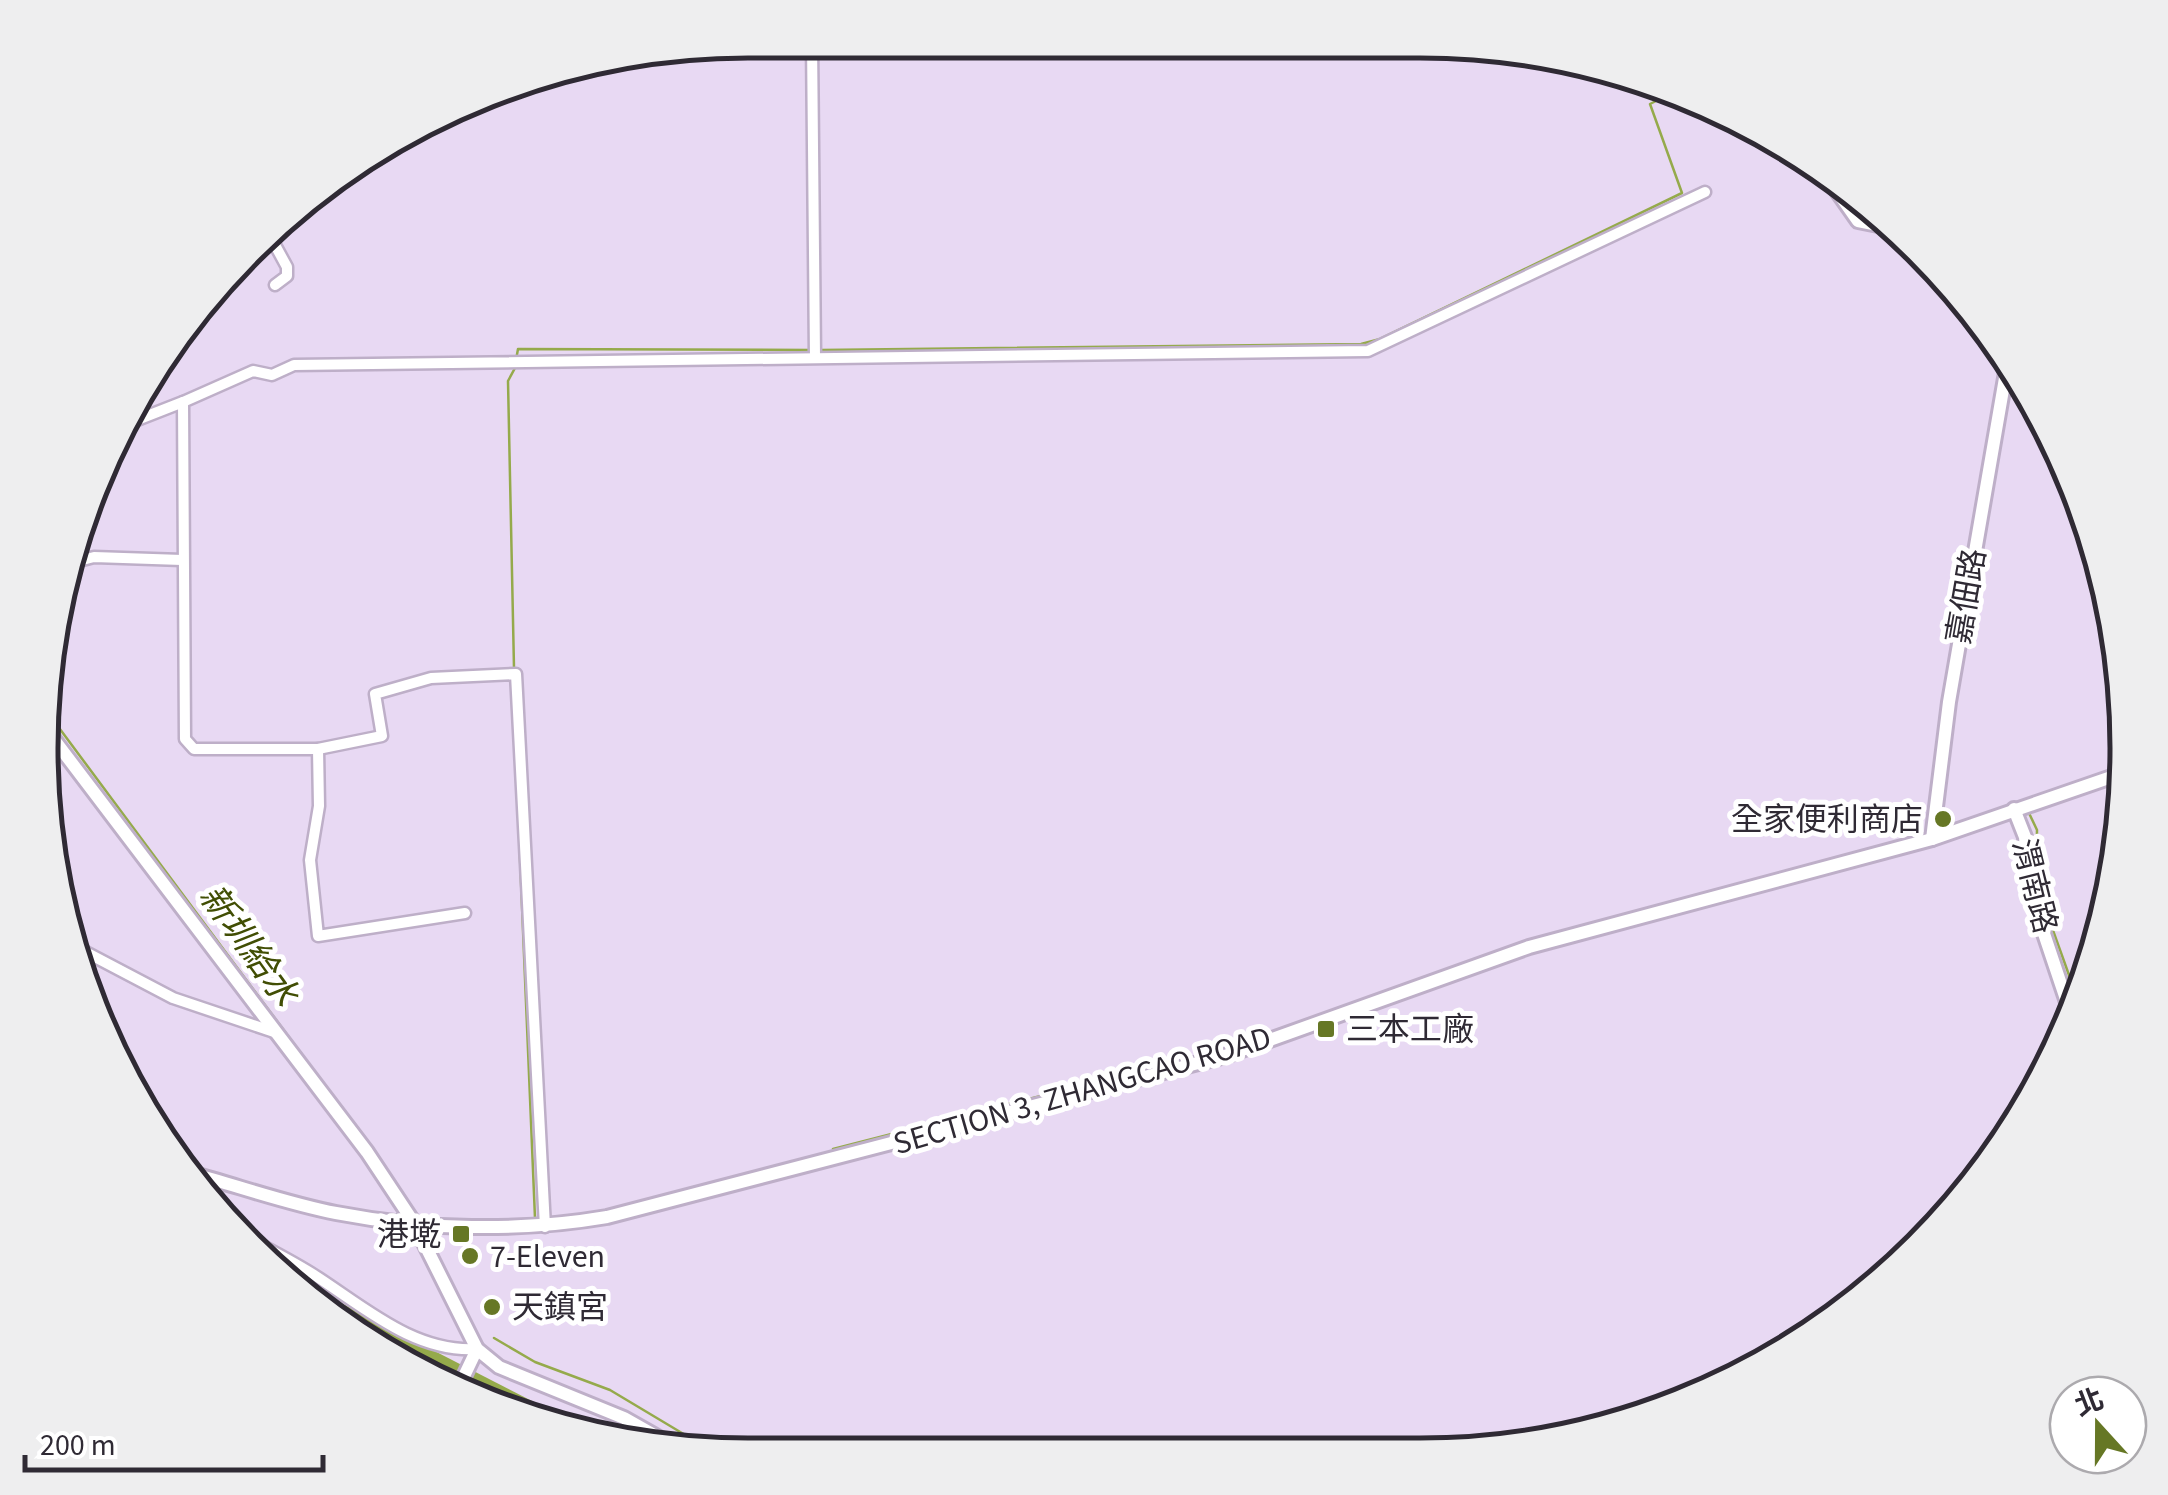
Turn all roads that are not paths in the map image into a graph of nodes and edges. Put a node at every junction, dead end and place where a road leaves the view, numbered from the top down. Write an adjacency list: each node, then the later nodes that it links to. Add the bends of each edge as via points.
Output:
1 (812, 58): 7 (street)
2 (1705, 192): 7 (street, via 1368,351)
3 (1846, 204): 4 (street)
4 (1868, 223)
5 (275, 246): 6 (street, via 287,276)
6 (275, 286)
7 (815, 357): 9 (street, via 294,366 272,374 253,371)
8 (2004, 381): 17 (street, 嘉佃路)
9 (182, 402): 10 (street); 12 (street)
10 (141, 419)
11 (84, 560): 12 (street)
12 (182, 560): 14 (street, via 185,739 194,749)
13 (58, 746): 21 (street)
14 (318, 749): 18 (street, via 310,860 318,936); 24 (street, via 382,736 375,694 431,678 516,674)
15 (2109, 778): 16 (street, SECTION 3, ZHANGCAO ROAD)
16 (2014, 810): 17 (street, SECTION 3, ZHANGCAO ROAD); 20 (street, 渭南路, via 2025,836 2029,889)
17 (1932, 839): 24 (street, SECTION 3, ZHANGCAO ROAD, via 1530,946 1174,1070 820,1164)
18 (465, 913)
19 (90, 954): 21 (street, via 173,998)
20 (2064, 995)
21 (278, 1034): 23 (street)
22 (209, 1178): 23 (street, SECTION 3, ZHANGCAO ROAD, via 334,1213)
23 (420, 1222): 24 (street, SECTION 3, ZHANGCAO ROAD); 26 (street)
24 (545, 1227)
25 (285, 1259): 26 (street, via 400,1331 452,1350)
26 (477, 1348): 27 (street); 28 (street, via 499,1367)
27 (462, 1375)
28 (645, 1430)

